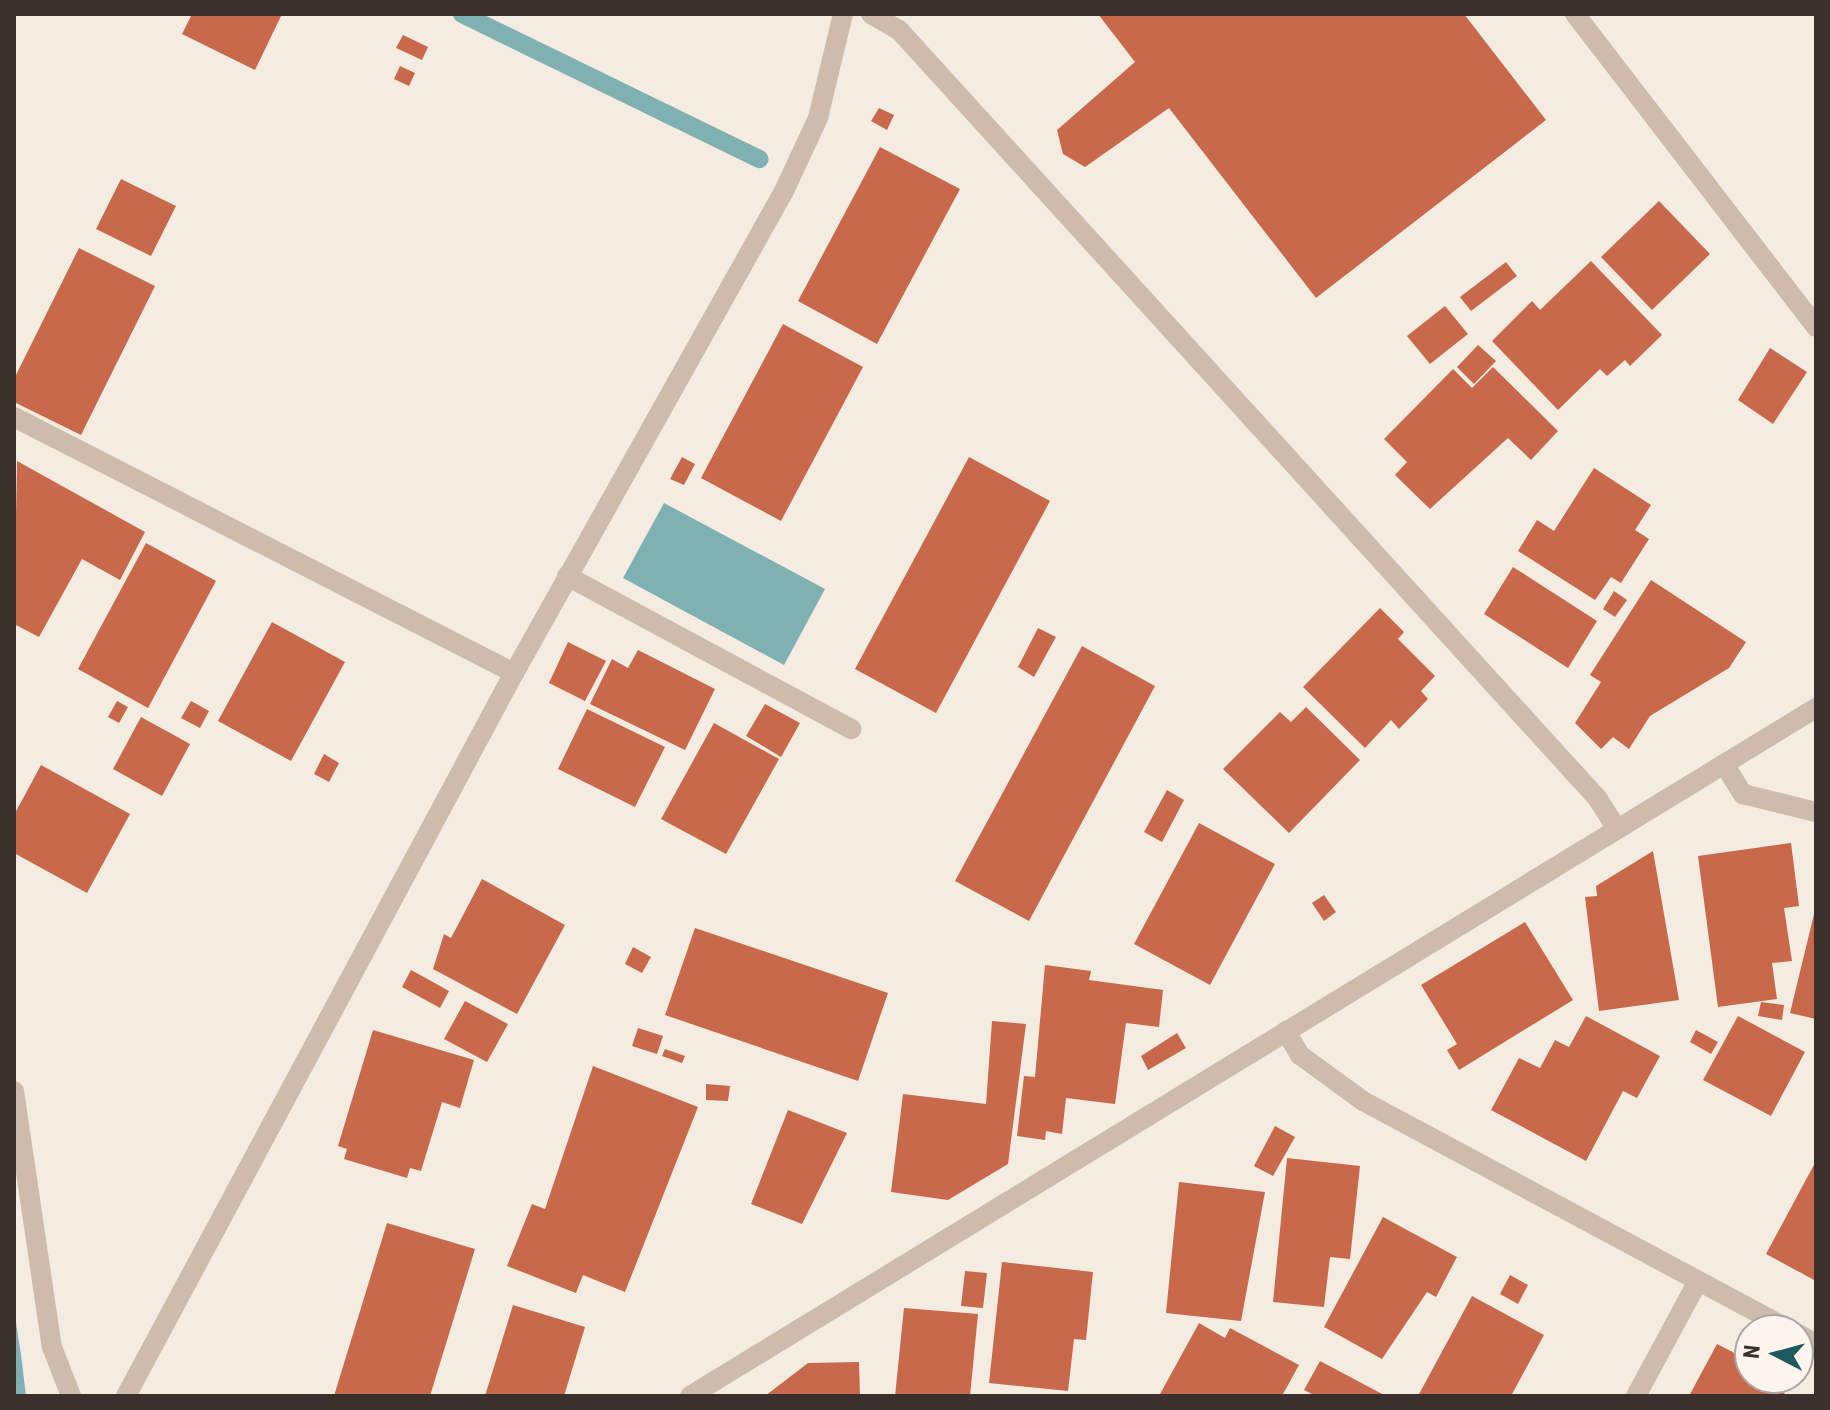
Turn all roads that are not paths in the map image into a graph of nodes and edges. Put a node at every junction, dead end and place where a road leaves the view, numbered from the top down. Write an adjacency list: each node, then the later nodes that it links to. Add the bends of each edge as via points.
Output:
1 (843, 14): 6 (street, via 818,118 784,191)
2 (871, 14): 12 (street, via 910,42 1598,799)
3 (1575, 14): 4 (street)
4 (1816, 327)
5 (14, 417): 7 (street)
6 (567, 576): 7 (street); 9 (street)
7 (514, 673): 19 (street)
8 (1816, 708): 10 (street)
9 (851, 729)
10 (1724, 764): 11 (street, via 1743,794); 12 (street)
11 (1816, 812)
12 (1617, 830): 13 (street)
13 (1286, 1031): 15 (street, via 1300,1055 1363,1101); 17 (street)
14 (14, 1091): 18 (street, via 52,1347)
15 (1698, 1281): 16 (street); 21 (street)
16 (1760, 1314)
17 (713, 1390): 20 (street)
18 (71, 1396)
19 (126, 1396)
20 (690, 1396)
21 (1636, 1396)

